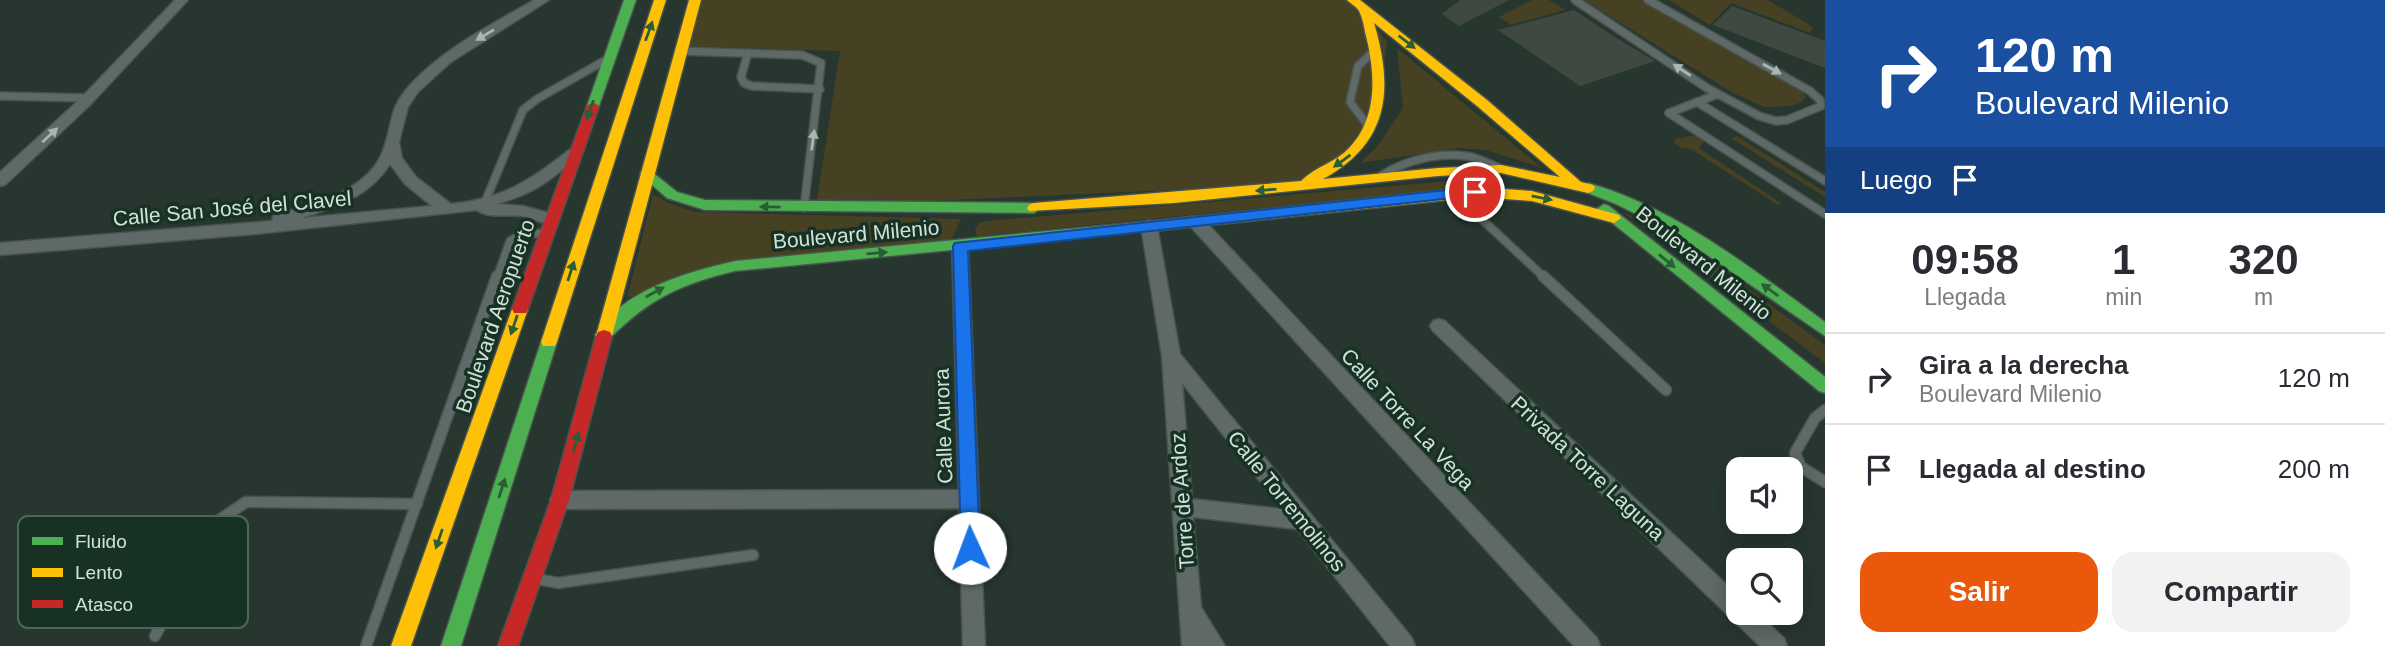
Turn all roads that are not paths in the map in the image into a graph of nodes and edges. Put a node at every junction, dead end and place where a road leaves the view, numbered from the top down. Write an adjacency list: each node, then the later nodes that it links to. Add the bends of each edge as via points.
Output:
1 (182, 0): 16 (street)
2 (543, 0): 19 (street, one-way to 19, via 469,45 418,85 400,109)
3 (630, 0): 12 (main road, Boulevard Aeropuerto)
4 (660, 0): 62 (main road, one-way to 4)
5 (695, 0): 10 (main road)
6 (1575, 0): 14 (lane, one-way to 6)
7 (1648, 0): 14 (lane, one-way to 14, via 1793,81 1822,103 1778,122)
8 (1359, 4): 9 (main road, via 1373,29); 24 (main road, one-way to 24)
9 (1376, 50): 18 (main road, via 1375,107); 18 (lane, via 1358,66 1350,102)
10 (681, 51): 11 (lane); 21 (main road)
11 (748, 53): 13 (lane, via 816,59 823,67); 13 (lane, via 741,77 744,83)
12 (609, 59): 20 (main road, Boulevard Aeropuerto, one-way to 20); 27 (lane, via 523,110)
13 (820, 89): 28 (lane, one-way to 13)
14 (1718, 94): 17 (lane)
15 (0, 96): 16 (lane)
16 (89, 98): 22 (street, one-way to 16)
17 (1697, 102): 23 (lane); 31 (lane, via 1669,113)
18 (1369, 127): 25 (main road, one-way to 25, via 1355,152)
19 (391, 149): 30 (street, via 401,171); 36 (street, via 371,180 355,190)
20 (574, 153): 27 (street, Calle San José del Clavel, via 530,187); 34 (main road, Boulevard Aeropuerto)
21 (647, 173): 28 (main road, Boulevard Milenio, one-way to 21, via 687,201 672,195); 41 (main road)
22 (0, 181)
23 (1825, 181)
24 (1577, 185): 25 (main road, Boulevard Milenio, via 1478,169); 32 (main road); 40 (main road, Boulevard Milenio, one-way to 24, via 1678,226 1624,200)
25 (1298, 187): 29 (main road, Boulevard Milenio, one-way to 29)
26 (1460, 193): 32 (main road, Boulevard Milenio, one-way to 32, via 1532,196); 33 (main road, Boulevard Milenio); 44 (lane, via 1475,213)
27 (478, 207): 30 (street, Calle San José del Clavel); 34 (street, Calle San José del Clavel, via 523,211)
28 (803, 208): 29 (main road, Boulevard Milenio)
29 (1034, 208): 37 (main road)
30 (448, 210): 36 (street, Calle San José del Clavel)
31 (1825, 214)
32 (1615, 218): 43 (main road, Boulevard Milenio, one-way to 43)
33 (1195, 221): 35 (main road, Boulevard Milenio); 68 (street, Calle Torre La Vega)
34 (548, 226): 49 (lane, via 510,241); 61 (main road, Boulevard Aeropuerto, one-way to 61)
35 (1149, 226): 37 (main road, Boulevard Milenio); 42 (street, Torre de Ardoz)
36 (255, 229): 38 (street, Calle San José del Clavel)
37 (964, 233): 41 (main road, Boulevard Milenio, one-way to 37, via 641,299 710,271); 47 (street, Calle Aurora)
38 (0, 249)
39 (1439, 326): 55 (street, Privada Torre Laguna)
40 (1825, 330)
41 (603, 335): 48 (main road, one-way to 41)
42 (1171, 356): 50 (street, Torre de Ardoz); 52 (street, Calle Torremolinos)
43 (1825, 386)
44 (1665, 390)
45 (1825, 410): 46 (lane, via 1815,418 1795,453 1801,467)
46 (1825, 482)
47 (968, 499): 48 (street); 64 (street, Calle Aurora)
48 (560, 500): 54 (main road)
49 (417, 504): 51 (lane, via 246,502); 60 (lane)
50 (1183, 507): 52 (street); 56 (street, Torre de Ardoz)
51 (224, 516)
52 (1302, 520): 67 (street, Calle Torremolinos)
53 (753, 555): 54 (lane, via 558,583)
54 (532, 578): 63 (main road)
55 (1726, 599)
56 (1191, 611): 65 (street, Torre de Ardoz); 66 (street)
57 (1754, 625): 69 (street, Privada Torre Laguna)
58 (159, 628): 59 (lane)
59 (155, 636)
60 (366, 646)
61 (401, 646)
62 (451, 646)
63 (508, 646)
64 (974, 646)
65 (1193, 646)
66 (1214, 646)
67 (1404, 646)
68 (1589, 646)
69 (1776, 646)

